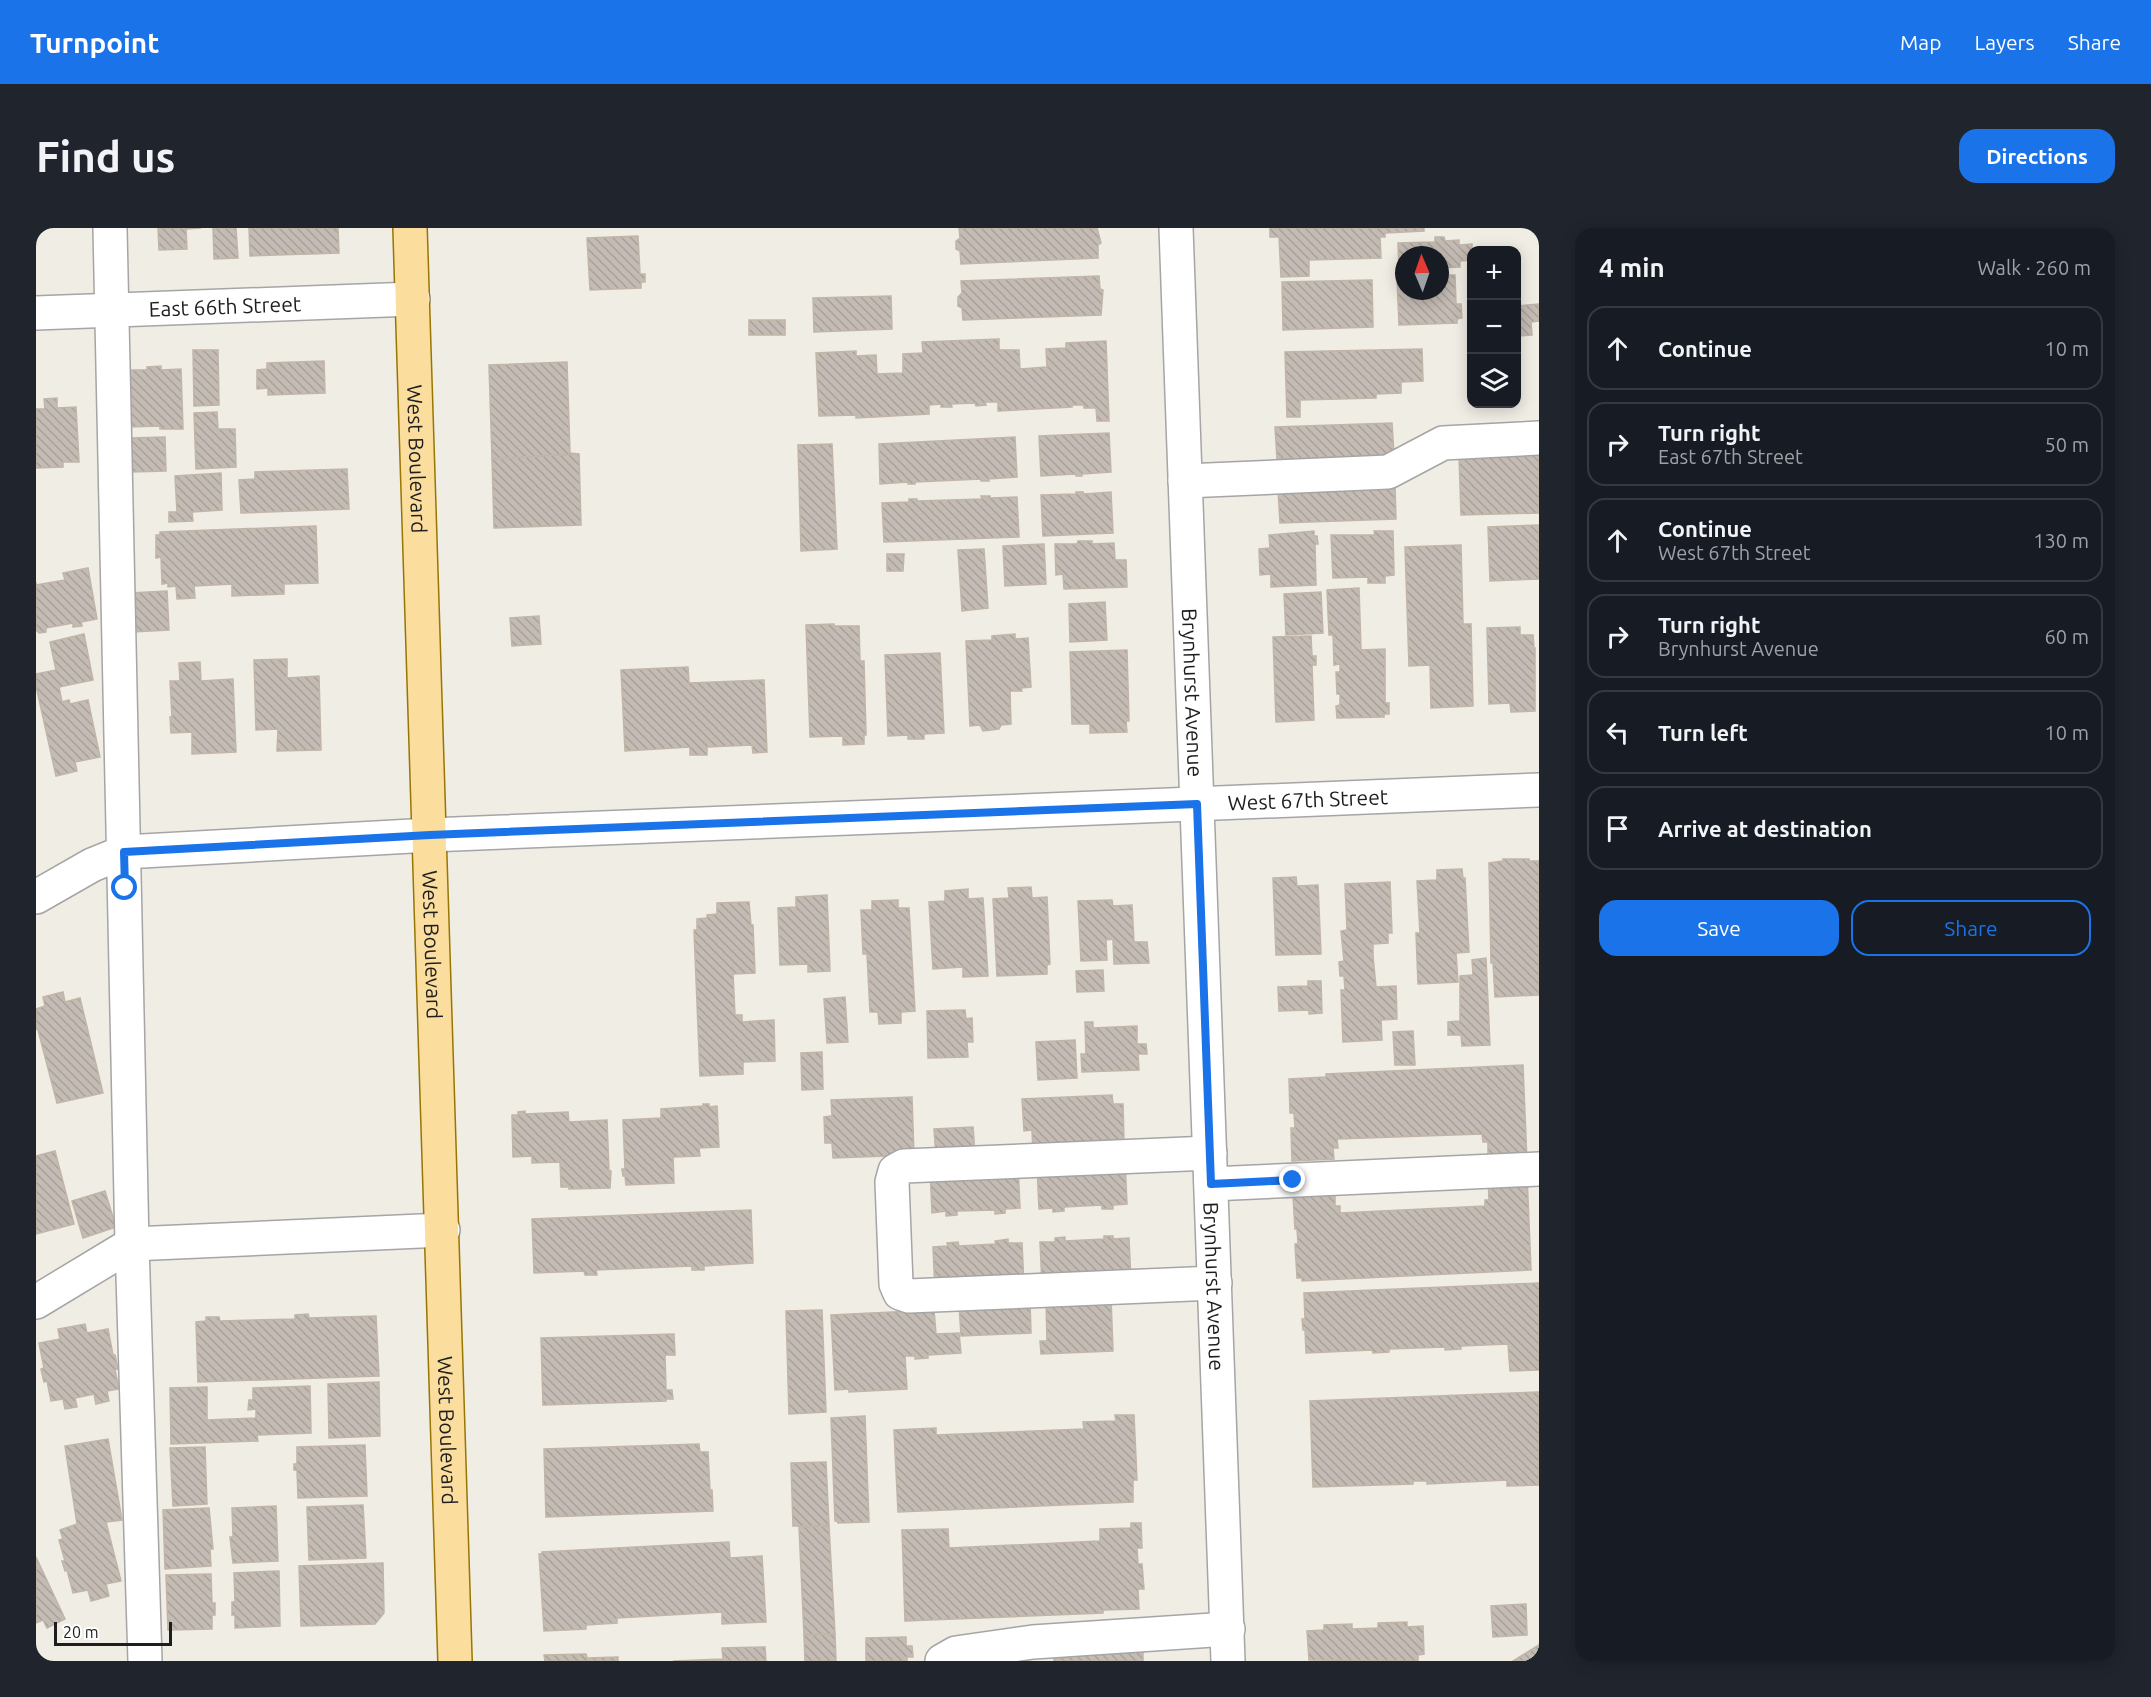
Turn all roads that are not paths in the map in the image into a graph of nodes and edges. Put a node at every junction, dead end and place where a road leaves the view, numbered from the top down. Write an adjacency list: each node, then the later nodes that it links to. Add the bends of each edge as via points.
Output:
1 (110, 228): 5 (street)
2 (410, 228): 4 (main road, West Boulevard)
3 (1176, 228): 8 (street, Brynhurst Avenue)
4 (413, 299): 5 (street, East 66th Street); 11 (main road, West Boulevard)
5 (112, 309): 6 (street, East 66th Street); 12 (street)
6 (36, 313)
7 (1539, 438): 8 (street, via 1443,443 1388,472)
8 (1185, 481): 10 (street, Brynhurst Avenue)
9 (1539, 790): 10 (street, West 67th Street)
10 (1197, 804): 11 (street, West 67th Street); 14 (street, Brynhurst Avenue)
11 (430, 835): 12 (street, West 67th Street); 16 (main road, West Boulevard)
12 (124, 852): 13 (street, West 67th Street); 17 (street)
13 (36, 897)
14 (1211, 1169): 15 (street); 18 (street, Brynhurst Avenue); 18 (street, via 904,1166 895,1171 892,1182 896,1284 900,1293 909,1296)
15 (1539, 1169)
16 (443, 1230): 17 (street); 22 (main road, West Boulevard)
17 (132, 1244): 19 (street); 21 (street)
18 (1215, 1283): 20 (street, Brynhurst Avenue)
19 (36, 1302)
20 (1228, 1645): 23 (street, via 1033,1642 956,1653)
21 (145, 1661)
22 (456, 1661)
23 (942, 1661)

